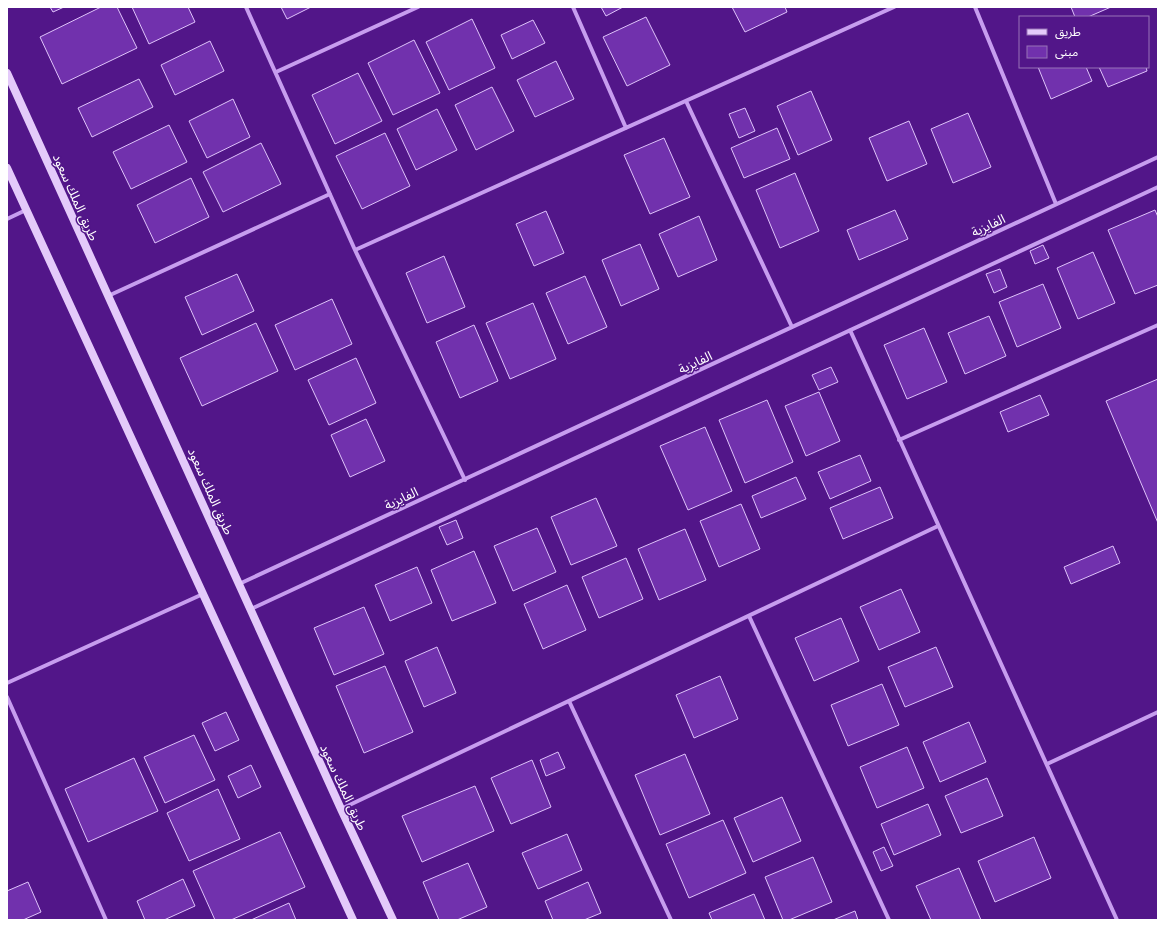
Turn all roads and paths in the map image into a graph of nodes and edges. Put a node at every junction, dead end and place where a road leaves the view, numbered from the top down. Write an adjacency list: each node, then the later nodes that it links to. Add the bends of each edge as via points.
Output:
1 (246, 7): 6 (street)
2 (418, 7): 6 (street)
3 (573, 7): 9 (street)
4 (894, 7): 8 (street)
5 (975, 7): 14 (street)
6 (276, 72): 13 (street)
7 (7, 73): 18 (main road, طريق الملك سعود)
8 (686, 101): 9 (street); 20 (street)
9 (626, 128): 17 (street)
10 (1158, 157): 14 (street, الفايزية)
11 (7, 168): 15 (main road)
12 (1158, 187): 21 (street)
13 (330, 194): 17 (street); 18 (street)
14 (1056, 204): 20 (street, الفايزية)
15 (26, 210): 16 (street); 26 (main road)
16 (7, 219)
17 (356, 250): 23 (street)
18 (108, 296): 25 (main road, طريق الملك سعود)
19 (1158, 325): 22 (street)
20 (792, 327): 23 (street, الفايزية)
21 (850, 330): 22 (street); 27 (street)
22 (899, 440): 24 (street)
23 (465, 480): 25 (street, الفايزية)
24 (938, 526): 28 (street); 33 (street)
25 (240, 584): 27 (main road, طريق الملك سعود)
26 (203, 594): 29 (street); 36 (main road)
27 (251, 609): 34 (main road, طريق الملك سعود)
28 (749, 616): 31 (street); 39 (street)
29 (7, 683)
30 (7, 697): 35 (street)
31 (569, 701): 34 (street); 38 (street)
32 (1158, 712): 33 (street)
33 (1047, 764): 40 (street)
34 (341, 809): 37 (main road, طريق الملك سعود)
35 (106, 920)
36 (353, 920)
37 (393, 920)
38 (671, 920)
39 (889, 920)
40 (1118, 920)

